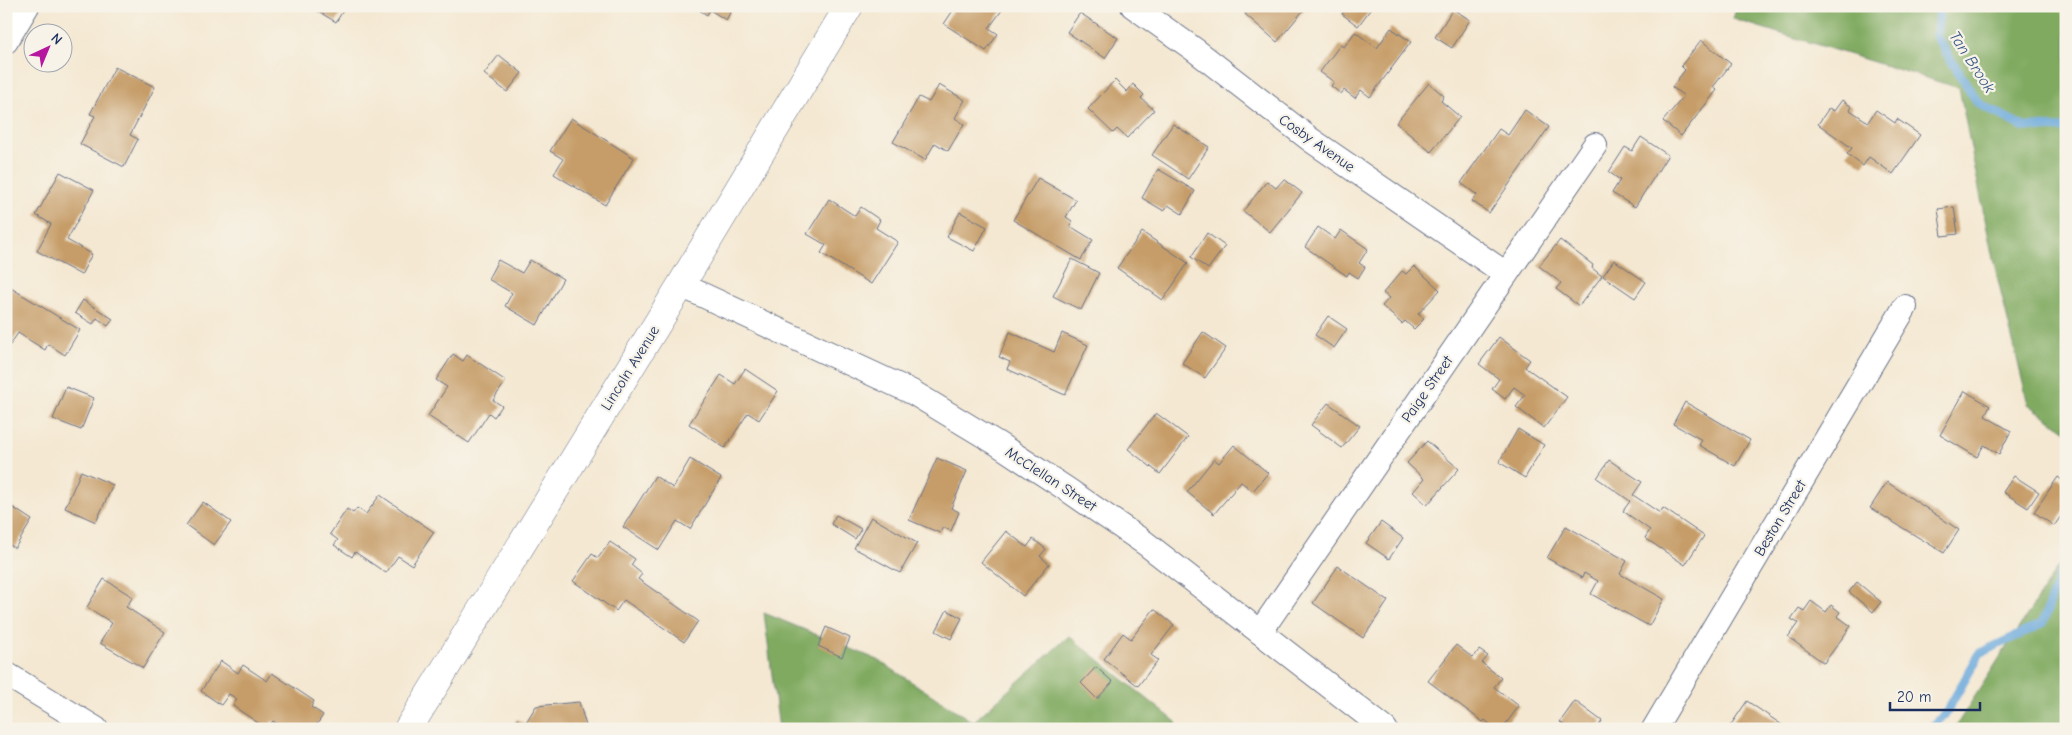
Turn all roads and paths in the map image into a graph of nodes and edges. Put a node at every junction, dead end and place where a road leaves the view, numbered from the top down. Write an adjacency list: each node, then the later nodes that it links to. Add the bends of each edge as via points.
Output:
1 (27, 6): 4 (street)
2 (849, 6): 7 (street, Lincoln Avenue)
3 (1133, 6): 6 (street, Cosby Avenue, via 1304,135)
4 (6, 41)
5 (1595, 145): 6 (street, Paige Street)
6 (1506, 274): 9 (street, Paige Street)
7 (681, 285): 9 (street, McClellan Street, via 912,392 1060,484 1145,543); 12 (street, Lincoln Avenue)
8 (1905, 307): 14 (street, Beston Street)
9 (1260, 632): 13 (street, McClellan Street)
10 (6, 674): 11 (street)
11 (96, 729)
12 (408, 729)
13 (1385, 729)
14 (1654, 729)

